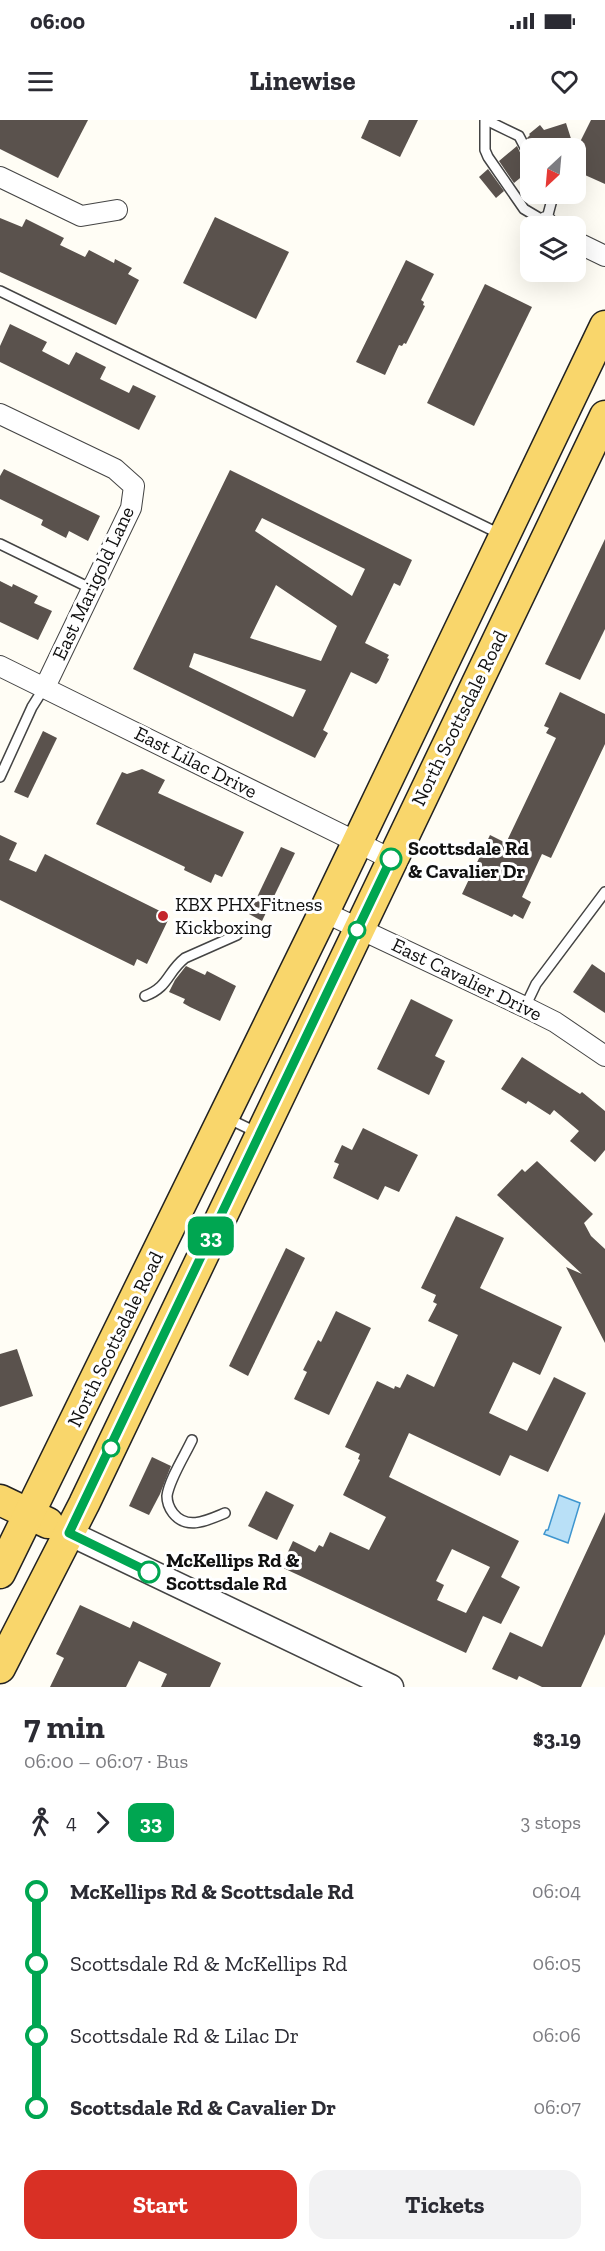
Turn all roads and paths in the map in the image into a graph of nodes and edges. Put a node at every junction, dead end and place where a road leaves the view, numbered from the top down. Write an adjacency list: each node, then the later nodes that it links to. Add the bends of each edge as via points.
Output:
1 (486, 120): 2 (lane); 5 (lane, via 488,157 524,209)
2 (520, 138)
3 (0, 177): 4 (street, via 81,216)
4 (117, 210)
5 (535, 216)
6 (586, 247): 7 (street)
7 (605, 256)
8 (0, 291): 12 (lane)
9 (605, 326): 12 (main road, North Scottsdale Road)
10 (0, 414): 14 (street, East Marigold Lane, via 115,469 134,486 131,508)
11 (605, 416): 19 (main road, North Scottsdale Road)
12 (504, 536): 18 (main road, North Scottsdale Road)
13 (0, 544): 14 (lane)
14 (92, 589): 16 (street, East Marigold Lane)
15 (0, 666): 16 (street, East Lilac Drive)
16 (45, 687): 17 (lane, via 32,706); 18 (street, East Lilac Drive)
17 (0, 777)
18 (356, 842): 19 (street, East Lilac Drive); 21 (main road, North Scottsdale Road)
19 (391, 859): 22 (main road, North Scottsdale Road)
20 (605, 892): 25 (lane, via 536,984)
21 (324, 912): 22 (street, East Cavalier Drive); 27 (main road, North Scottsdale Road)
22 (358, 928): 25 (street, East Cavalier Drive); 28 (main road, North Scottsdale Road)
23 (237, 935): 24 (lane, via 177,963 161,988)
24 (145, 996)
25 (525, 1007): 26 (street, East Cavalier Drive)
26 (605, 1056)
27 (224, 1116): 28 (lane); 32 (main road, North Scottsdale Road)
28 (260, 1134): 33 (main road, North Scottsdale Road)
29 (192, 1440): 31 (lane, via 167,1496 169,1508 176,1517 194,1524)
30 (0, 1500): 32 (main road)
31 (225, 1513)
32 (30, 1514): 33 (main road); 34 (main road, North Scottsdale Road)
33 (69, 1533): 35 (main road, North Scottsdale Road); 36 (street)
34 (0, 1573)
35 (0, 1668)
36 (391, 1687)

